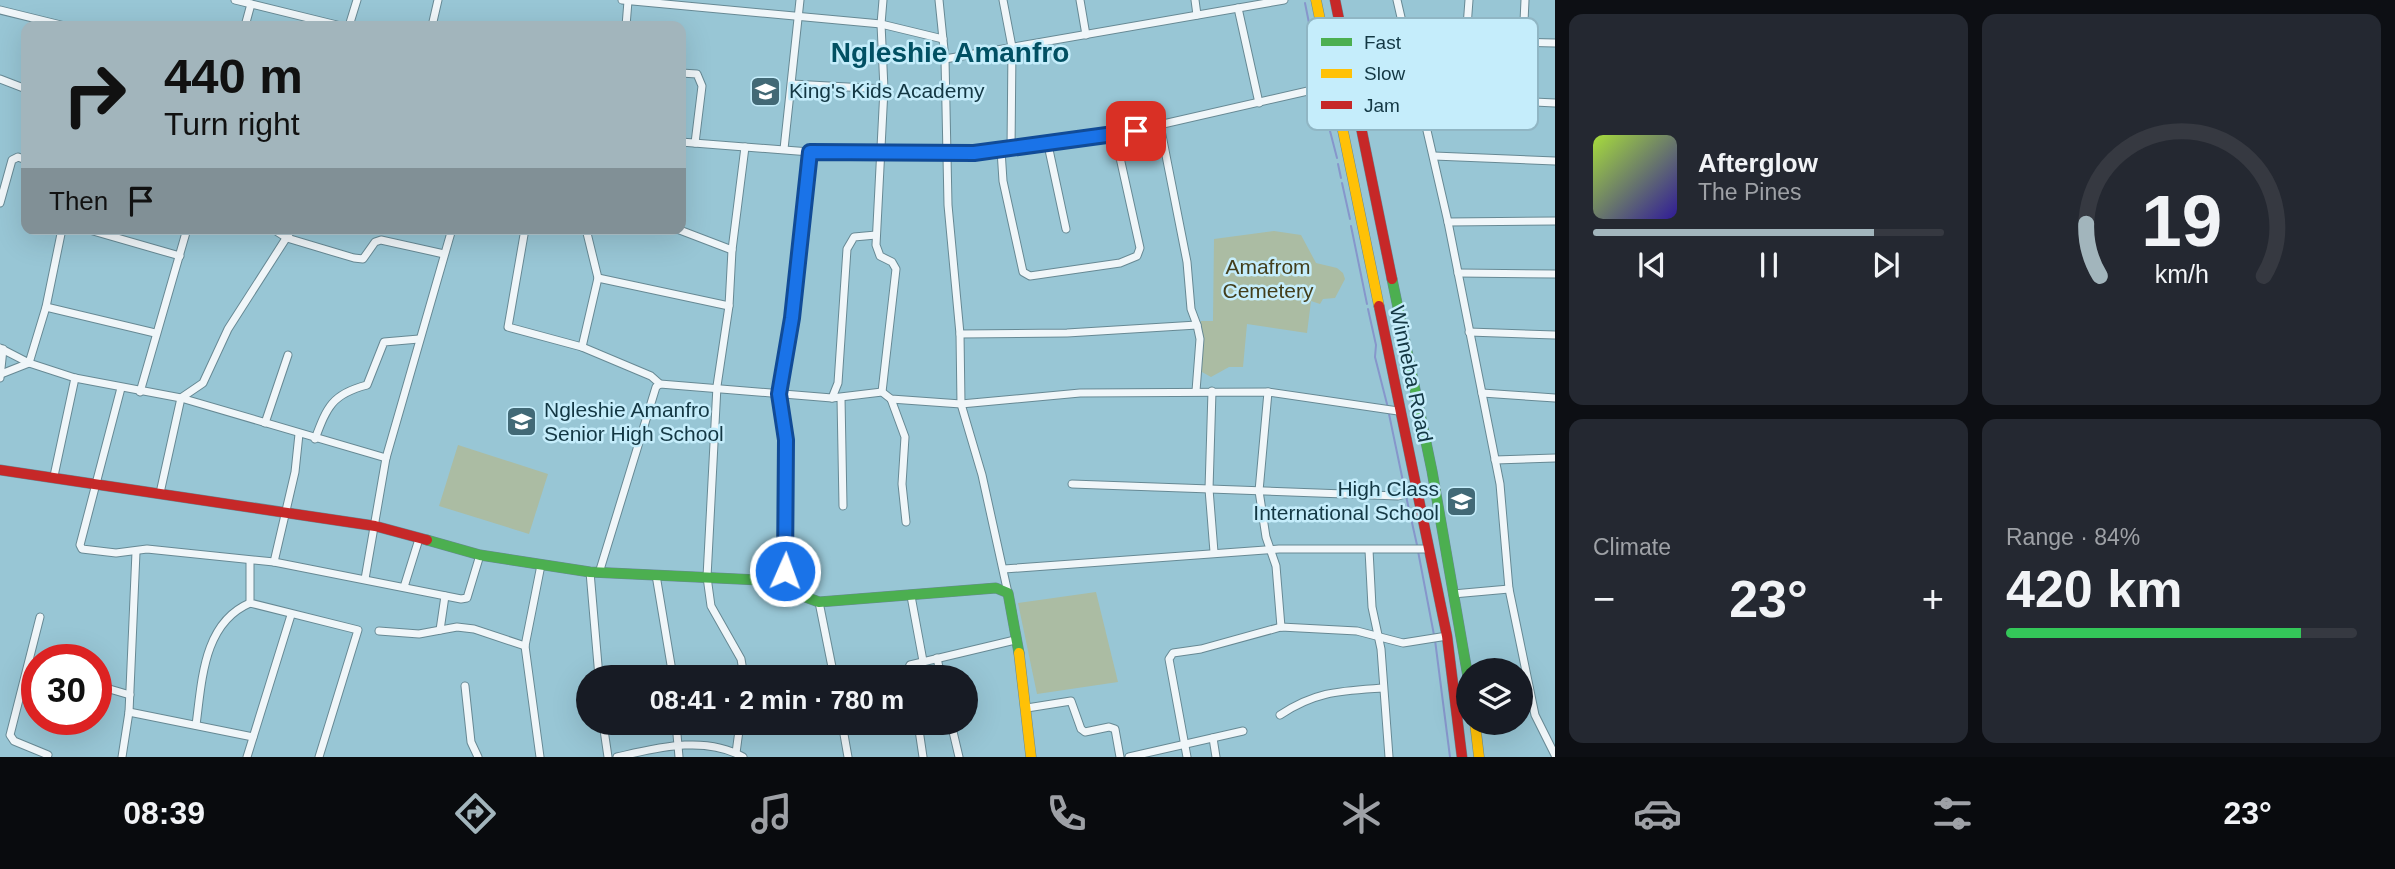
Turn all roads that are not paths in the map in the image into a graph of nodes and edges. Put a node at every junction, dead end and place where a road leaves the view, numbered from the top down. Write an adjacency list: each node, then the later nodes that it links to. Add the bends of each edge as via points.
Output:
1 (235, 0): 19 (street)
2 (357, 0): 33 (street)
3 (438, 0): 34 (street)
4 (622, 0): 17 (street)
5 (800, 0): 24 (street)
6 (883, 0): 36 (street)
7 (939, 0): 38 (street)
8 (1003, 0): 39 (street)
9 (1080, 0): 37 (street)
10 (1195, 0): 23 (street)
11 (1284, 0): 21 (street)
12 (1316, 0): 25 (main road, Winneba Road)
13 (1335, 0): 26 (main road, Winneba Road)
14 (1397, 0): 27 (street)
15 (1469, 0): 28 (street)
16 (1525, 0): 29 (street)
17 (628, 1): 18 (street); 35 (street)
18 (679, 2): 20 (street)
19 (251, 4): 31 (street); 32 (street)
20 (730, 4): 24 (street)
21 (1238, 8): 23 (street); 47 (street)
22 (0, 10): 30 (street)
23 (1197, 15): 37 (street)
24 (799, 16): 36 (street); 43 (street)
25 (1320, 18)
26 (1339, 18)
27 (1401, 18)
28 (1468, 18)
29 (1524, 18)
30 (45, 21)
31 (246, 21)
32 (321, 21)
33 (351, 21)
34 (433, 21)
35 (626, 21)
36 (881, 24): 38 (street); 45 (street)
37 (1086, 35): 39 (street)
38 (943, 39): 40 (street)
39 (1012, 47): 40 (street); 58 (street)
40 (945, 59): 60 (street)
41 (686, 73): 54 (street, via 697,74 702,86)
42 (0, 79): 44 (street)
43 (792, 84): 45 (street); 57 (street)
44 (21, 87)
45 (884, 89): 62 (street)
46 (1307, 91): 47 (street)
47 (1259, 103): 48 (street)
48 (1160, 125): 52 (street); 91 (street)
49 (1342, 130): 68 (main road, Winneba Road)
50 (1362, 130): 67 (main road, Winneba Road)
51 (1428, 130): 63 (street)
52 (1115, 135): 55 (street); 59 (street, via 1140,247 1137,256 1121,263 1030,276 1023,272 1017,248)
53 (686, 142): 54 (street)
54 (695, 143): 56 (street)
55 (1048, 145): 58 (street); 71 (street)
56 (745, 147): 57 (street); 83 (street)
57 (785, 149): 61 (street)
58 (1012, 149): 59 (street)
59 (1001, 150): 60 (street)
60 (946, 151): 62 (street); 94 (street)
61 (810, 152): 62 (street); 112 (street)
62 (882, 154): 81 (street)
63 (1434, 156): 65 (street); 70 (street)
64 (21, 158): 66 (street, via 12,160)
65 (1555, 162)
66 (0, 203)
67 (1377, 203): 68 (main road); 144 (main road, Winneba Road)
68 (1357, 208): 119 (main road, Winneba Road)
69 (1555, 221): 70 (street)
70 (1448, 222): 86 (street)
71 (1066, 229)
72 (686, 232): 83 (street)
73 (61, 235): 90 (street)
74 (107, 235): 85 (street)
75 (185, 235): 85 (street)
76 (281, 235): 82 (street)
77 (289, 235): 82 (street)
78 (450, 235): 84 (street)
79 (523, 235): 97 (street, via 508,327)
80 (587, 235): 88 (street)
81 (876, 235): 106 (street, via 877,252 896,269); 114 (street, via 854,237 847,249 838,383)
82 (287, 239): 84 (street, via 363,259 381,240); 113 (street, via 228,329 203,383)
83 (732, 250): 89 (street)
84 (444, 254): 96 (street)
85 (180, 256): 93 (street)
86 (1458, 273): 87 (street); 92 (street)
87 (1555, 274)
88 (598, 278): 89 (street); 97 (street)
89 (729, 306): 104 (street)
90 (46, 307): 93 (street); 100 (street)
91 (1197, 325): 94 (street); 107 (street)
92 (1469, 332): 95 (street); 111 (street)
93 (155, 333): 109 (street)
94 (960, 334): 118 (street)
95 (1555, 335)
96 (419, 339): 122 (street, via 384,342 367,385 327,407); 123 (street)
97 (582, 347): 103 (street)
98 (2, 349): 100 (street); 101 (street)
99 (288, 355): 120 (street)
100 (29, 363): 101 (street); 102 (street)
101 (1, 377)
102 (75, 378): 105 (street); 127 (street)
103 (660, 384): 104 (street); 150 (street)
104 (716, 386): 112 (street); 152 (street)
105 (121, 388): 109 (street); 128 (street)
106 (882, 391): 115 (street); 117 (street)
107 (1196, 391): 108 (street); 118 (street, via 1080,393)
108 (1212, 391): 110 (street); 130 (street)
109 (140, 392): 113 (street)
110 (1268, 392): 119 (street); 131 (street)
111 (1482, 393): 116 (street); 125 (street)
112 (779, 394): 114 (street); 155 (street, via 786,440)
113 (181, 398): 120 (street); 133 (street)
114 (832, 398): 115 (street)
115 (841, 398): 134 (street)
116 (1555, 398)
117 (891, 399): 118 (street); 136 (street, via 905,438 902,484)
118 (961, 404): 149 (street)
119 (1398, 411): 132 (main road, Winneba Road)
120 (264, 423): 121 (street)
121 (299, 434): 122 (street); 135 (street)
122 (315, 439): 123 (street)
123 (386, 458): 137 (street)
124 (1555, 458): 125 (street)
125 (1495, 460): 156 (street)
126 (0, 470): 127 (main road)
127 (54, 476): 128 (main road)
128 (97, 482): 133 (main road); 141 (street, via 79,545 89,551)
129 (1072, 484): 130 (street)
130 (1209, 489): 131 (street); 142 (street)
131 (1259, 491): 132 (street, via 1398,496); 139 (street)
132 (1418, 491): 143 (main road, Winneba Road)
133 (160, 493): 135 (main road)
134 (843, 506)
135 (286, 511): 137 (main road); 147 (street)
136 (906, 522)
137 (375, 526): 138 (main road); 153 (street)
138 (419, 539): 145 (main road); 154 (street)
139 (1270, 549): 140 (street); 142 (street); 165 (street, via 1276,566)
140 (1369, 550): 143 (street); 168 (street)
141 (136, 552): 146 (street); 185 (street)
142 (1214, 552): 149 (street)
143 (1429, 553): 144 (main road); 169 (main road, Winneba Road)
144 (1447, 554): 158 (main road, Winneba Road)
145 (480, 555): 148 (main road); 159 (street, via 467,598)
146 (250, 562): 147 (street); 162 (street)
147 (274, 562): 153 (street)
148 (541, 565): 150 (main road); 172 (street)
149 (1004, 569): 157 (street)
150 (595, 573): 151 (main road); 176 (street)
151 (656, 575): 152 (main road); 177 (street)
152 (707, 577): 155 (main road, via 759,580); 178 (street, via 711,606)
153 (365, 579): 154 (street)
154 (404, 587): 159 (street)
155 (784, 587): 161 (main road)
156 (1509, 589): 158 (street); 205 (street, via 1535,715)
157 (1008, 593): 160 (main road, via 996,588); 170 (main road)
158 (1453, 594): 174 (main road, Winneba Road)
159 (445, 596): 166 (street)
160 (911, 596): 161 (main road); 175 (street)
161 (819, 601): 179 (street)
162 (250, 603): 163 (street); 190 (street, via 216,631)
163 (291, 615): 199 (street); 208 (street, via 358,630)
164 (40, 617): 171 (street)
165 (1281, 627): 168 (street); 202 (street, via 1170,656)
166 (440, 630): 167 (street, via 419,634); 172 (street, via 474,629)
167 (379, 631)
168 (1378, 635): 169 (street, via 1403,643); 183 (street)
169 (1447, 636): 224 (main road, Winneba Road)
170 (1015, 640): 173 (street); 187 (main road)
171 (36, 644)
172 (525, 646): 210 (street)
173 (937, 658): 175 (street); 181 (street)
174 (1465, 658)
175 (923, 662): 180 (street)
176 (599, 665)
177 (671, 665)
178 (742, 665)
179 (832, 665)
180 (910, 665)
181 (938, 665)
182 (464, 686): 209 (street, via 471,742)
183 (1383, 688): 189 (street, via 1323,693 1303,699); 223 (street)
184 (112, 690): 185 (street)
185 (130, 695): 188 (street)
186 (21, 705): 203 (street, via 10,739)
187 (1027, 708): 217 (main road); 219 (street, via 1071,701 1085,732 1115,729)
188 (129, 712): 190 (street); 206 (street)
189 (1280, 715)
190 (196, 725): 199 (street)
191 (1242, 731): 200 (street)
192 (605, 735): 211 (street)
193 (678, 735): 201 (street)
194 (740, 735): 204 (street)
195 (844, 735): 214 (street)
196 (920, 735): 215 (street)
197 (954, 735): 216 (street)
198 (1476, 735): 225 (main road)
199 (253, 737): 207 (street)
200 (1213, 738): 202 (street); 222 (street)
201 (678, 745): 204 (street, via 712,746); 212 (street); 213 (street)
202 (1185, 745): 220 (street); 221 (street)
203 (48, 755)
204 (740, 755)
205 (1555, 755)
206 (122, 757)
207 (247, 757)
208 (318, 757)
209 (478, 757)
210 (540, 757)
211 (608, 757)
212 (617, 757)
213 (679, 757)
214 (848, 757)
215 (923, 757)
216 (959, 757)
217 (1031, 757)
218 (1111, 757): 219 (street)
219 (1120, 757)
220 (1129, 757)
221 (1187, 757)
222 (1216, 757)
223 (1390, 757)
224 (1462, 757)
225 (1479, 757)

